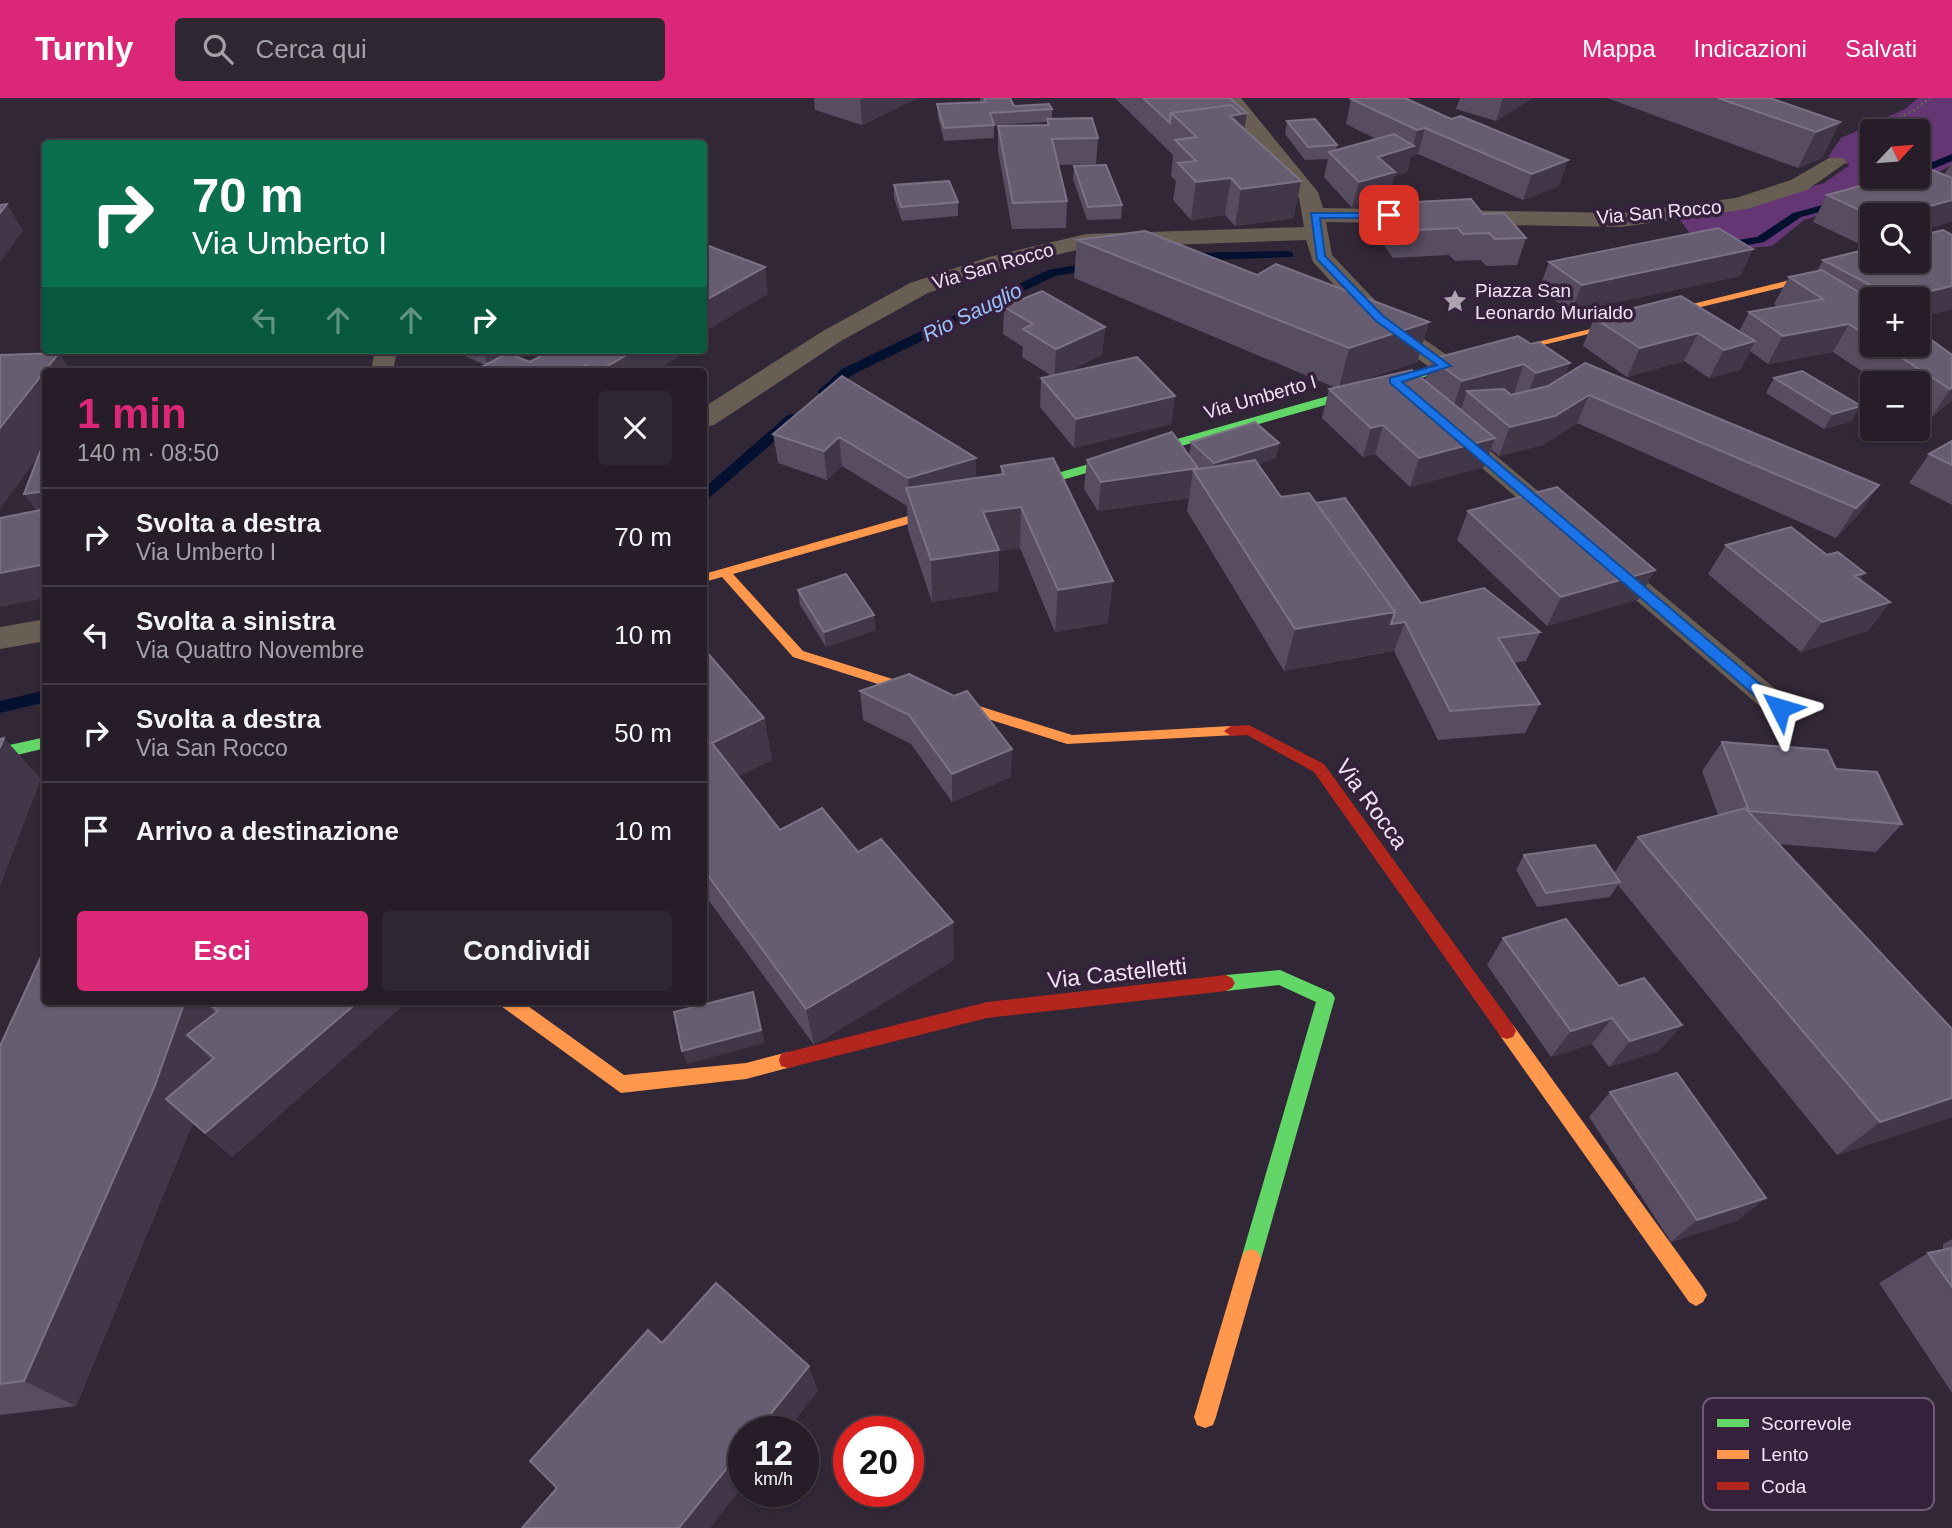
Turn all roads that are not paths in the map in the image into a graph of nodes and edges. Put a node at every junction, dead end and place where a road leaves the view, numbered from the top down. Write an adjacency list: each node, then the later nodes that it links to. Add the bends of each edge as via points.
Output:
1 (1231, 98): 3 (street, via 1310,197)
2 (1836, 162): 3 (street, Via San Rocco, via 1799,185 1739,204 1621,220)
3 (1316, 224): 7 (street, via 1321,257 1380,319); 11 (street, Via San Rocco, via 1086,240 997,262 919,288 832,336)
4 (1860, 262): 5 (street, Via Umberto I)
5 (1794, 282): 6 (street); 7 (street, Via Umberto I)
6 (1816, 296)
7 (1445, 366): 8 (street, Via Umberto I)
8 (1394, 381): 9 (lane); 12 (street, Via Umberto I)
9 (1415, 398)
10 (1436, 416): 16 (lane)
11 (707, 417)
12 (725, 573): 13 (street, Via Umberto I); 20 (street, Via Rocca, via 798,654 1072,740 1249,730 1319,768)
13 (707, 577)
14 (42, 631): 15 (street)
15 (0, 638)
16 (1780, 708)
17 (42, 743): 18 (street)
18 (0, 753)
19 (512, 1005): 21 (street, Via Castelletti, via 621,1084 746,1071 987,1010 1280,977 1326,998)
20 (1696, 1295)
21 (1205, 1417)

